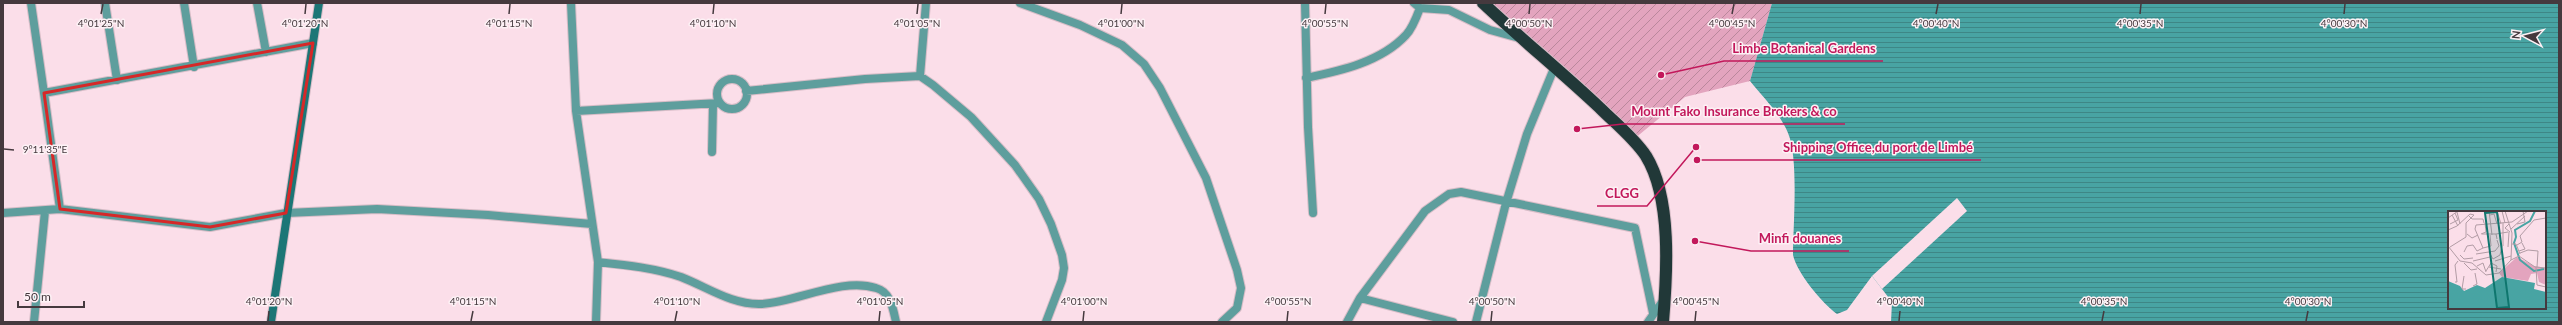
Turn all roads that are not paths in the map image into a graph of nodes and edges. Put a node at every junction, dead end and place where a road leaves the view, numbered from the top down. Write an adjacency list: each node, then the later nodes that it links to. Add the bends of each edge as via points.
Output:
1 (31, 3): 21 (street)
2 (105, 3): 19 (street)
3 (184, 3): 16 (street)
4 (258, 3): 14 (street)
5 (319, 3): 13 (street)
6 (571, 3): 23 (street)
7 (926, 3): 17 (street)
8 (1020, 3): 41 (street, via 1080,25 1122,45 1144,64 1160,88 1206,178 1237,270 1241,288 1237,308)
9 (1305, 3): 18 (street)
10 (1483, 3): 12 (highway)
11 (1417, 5): 12 (street, via 1449,10 1490,30); 18 (street, via 1406,35 1386,50 1347,69)
12 (1521, 38): 15 (highway)
13 (314, 43): 14 (street); 28 (street)
14 (266, 52): 16 (street)
15 (1555, 66): 25 (street, via 1527,134); 33 (highway, via 1632,139 1646,157 1664,207)
16 (194, 67): 19 (street)
17 (920, 76): 20 (street); 40 (street, via 971,116 1015,165 1039,199 1053,230 1064,268)
18 (1306, 78): 29 (street)
19 (117, 80): 21 (street)
20 (746, 91): 22 (street, via 745,100 736,108 727,108); 22 (street, via 741,83 728,80 718,89)
21 (44, 93): 26 (street)
22 (716, 103): 23 (street); 24 (street)
23 (576, 111): 31 (street)
24 (712, 152)
25 (1506, 203): 34 (street, via 1472,193 1450,194 1425,211); 35 (street, via 1635,228); 44 (street)
26 (60, 209): 27 (street); 28 (street, via 210,227)
27 (45, 211): 30 (street); 36 (street)
28 (286, 213): 31 (street, via 377,210); 37 (street)
29 (1313, 213)
30 (3, 214)
31 (592, 224): 32 (street)
32 (598, 262): 38 (street); 39 (street, via 649,268 680,277 742,303 762,304 861,284 879,288 891,300)
33 (1666, 296): 35 (street); 46 (highway)
34 (1360, 298): 42 (street); 43 (street)
35 (1653, 313): 45 (street)
36 (34, 322)
37 (271, 322)
38 (596, 322)
39 (896, 322)
40 (1046, 322)
41 (1222, 322)
42 (1347, 322)
43 (1454, 322)
44 (1476, 322)
45 (1648, 322)
46 (1663, 322)

